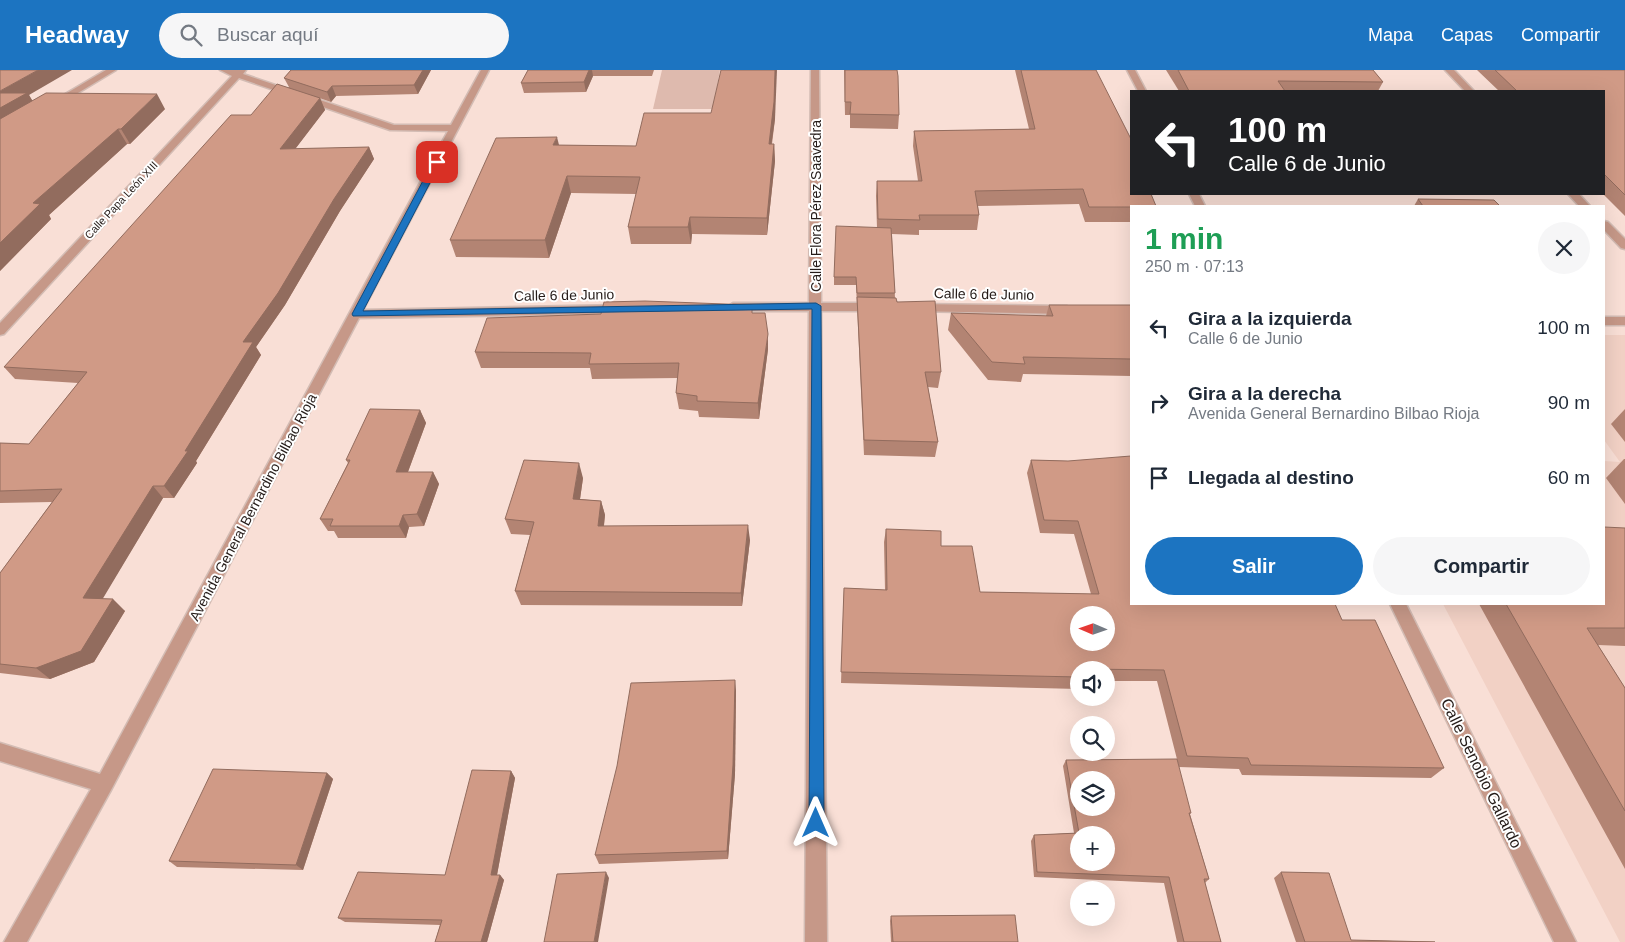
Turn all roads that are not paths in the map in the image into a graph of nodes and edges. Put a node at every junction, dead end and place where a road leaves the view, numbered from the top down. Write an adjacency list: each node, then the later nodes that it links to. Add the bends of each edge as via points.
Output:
1 (112, 70): 10 (street)
2 (224, 70): 7 (street)
3 (484, 70): 11 (street, Avenida General Bernardino Bilbao Rioja)
4 (816, 70): 16 (street, Calle Flora Pérez Saavedra)
5 (1131, 70): 8 (street)
6 (1449, 70): 9 (street)
7 (240, 72): 11 (street, via 393,128); 25 (street, Calle Papa León XIII)
8 (1141, 90)
9 (1469, 90)
10 (43, 110)
11 (455, 128): 22 (street, Avenida General Bernardino Bilbao Rioja)
12 (1574, 195): 13 (street)
13 (1585, 205)
14 (1605, 225): 15 (street)
15 (1625, 246)
16 (816, 306): 17 (street); 19 (street); 30 (street, Calle Flora Pérez Saavedra)
17 (885, 307)
18 (905, 307): 21 (street, Calle 6 de Junio)
19 (718, 308)
20 (630, 309): 22 (street, Calle 6 de Junio)
21 (1082, 310)
22 (356, 314): 28 (street, Avenida General Bernardino Bilbao Rioja)
23 (1605, 321): 24 (street)
24 (1625, 321)
25 (0, 331)
26 (1398, 605): 31 (street, Calle Senobio Gallardo)
27 (0, 752): 28 (street)
28 (104, 784): 29 (street, Avenida General Bernardino Bilbao Rioja)
29 (15, 942)
30 (816, 942)
31 (1565, 942)

